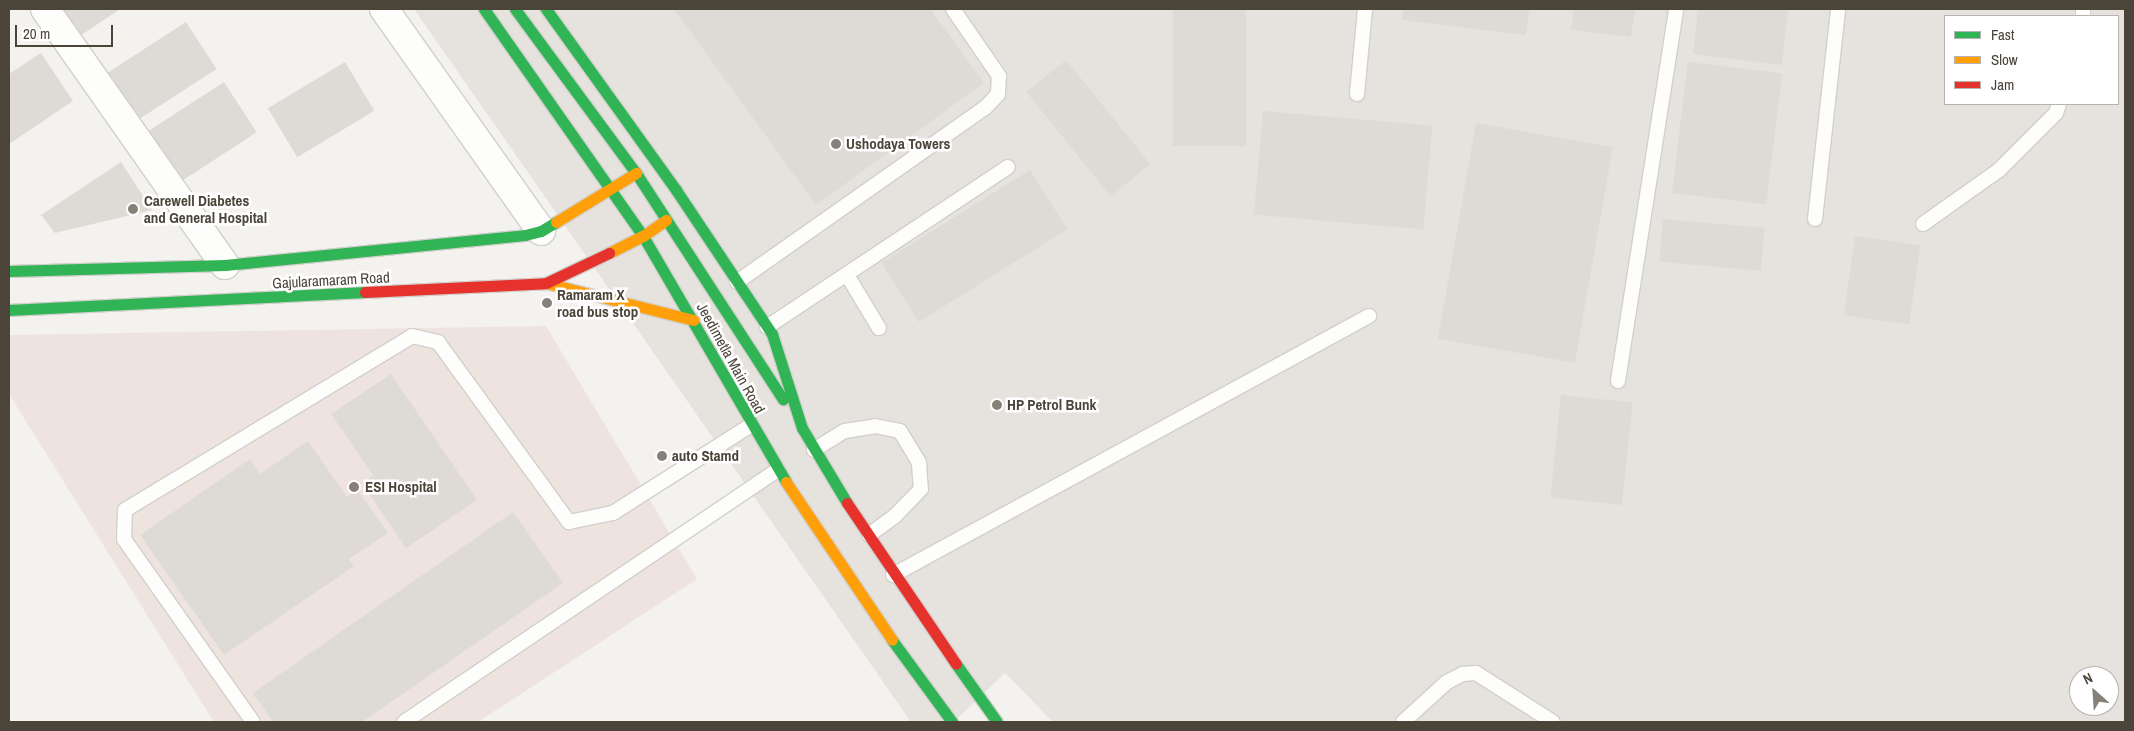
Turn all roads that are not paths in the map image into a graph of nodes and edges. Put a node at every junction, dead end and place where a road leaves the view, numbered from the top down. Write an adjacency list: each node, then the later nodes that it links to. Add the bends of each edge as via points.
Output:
1 (46, 9): 21 (street)
2 (384, 9): 19 (street)
3 (484, 9): 15 (main road, Jeedimetla Main Road)
4 (515, 9): 14 (main road)
5 (565, 9): 10 (main road)
6 (954, 9): 24 (lane, via 999,76 998,94 985,108)
7 (1365, 9): 11 (lane)
8 (1676, 9): 31 (lane)
9 (1838, 9): 16 (lane)
10 (549, 13): 24 (main road, via 676,190)
11 (1357, 94)
12 (2059, 105): 18 (lane, via 2056,113 2000,170)
13 (1008, 167): 23 (lane)
14 (636, 173): 15 (main road, Gajularamaram Road); 17 (main road)
15 (610, 188): 19 (main road, Gajularamaram Road); 20 (main road, Jeedimetla Main Road)
16 (1815, 219)
17 (666, 220): 20 (main road, Gajularamaram Road); 33 (main road)
18 (1923, 224)
19 (541, 231): 21 (main road, Gajularamaram Road)
20 (643, 236): 25 (main road, Gajularamaram Road); 28 (main road, Jeedimetla Main Road)
21 (225, 265): 22 (main road, Gajularamaram Road)
22 (9, 271)
23 (847, 275): 29 (lane); 30 (lane)
24 (737, 282): 29 (main road)
25 (546, 283): 26 (main road, Gajularamaram Road); 28 (main road)
26 (9, 310)
27 (1369, 316): 37 (lane)
28 (693, 320): 32 (main road, Jeedimetla Main Road)
29 (767, 327): 33 (main road)
30 (879, 328)
31 (1618, 381)
32 (751, 425): 35 (main road, Jeedimetla Main Road); 38 (lane, via 614,513 569,522 438,342 412,336 125,510 124,539)
33 (802, 428): 34 (main road)
34 (814, 450): 36 (main road); 36 (lane, via 845,432 875,426 900,431 919,463 921,489 895,516)
35 (778, 470): 39 (lane); 40 (main road, Jeedimetla Main Road, via 865,603)
36 (869, 535): 37 (main road)
37 (894, 574): 41 (main road)
38 (253, 722)
39 (404, 722)
40 (952, 722)
41 (997, 722)
42 (1402, 722): 43 (lane, via 1447,682 1463,674 1476,674)
43 (1553, 722)

